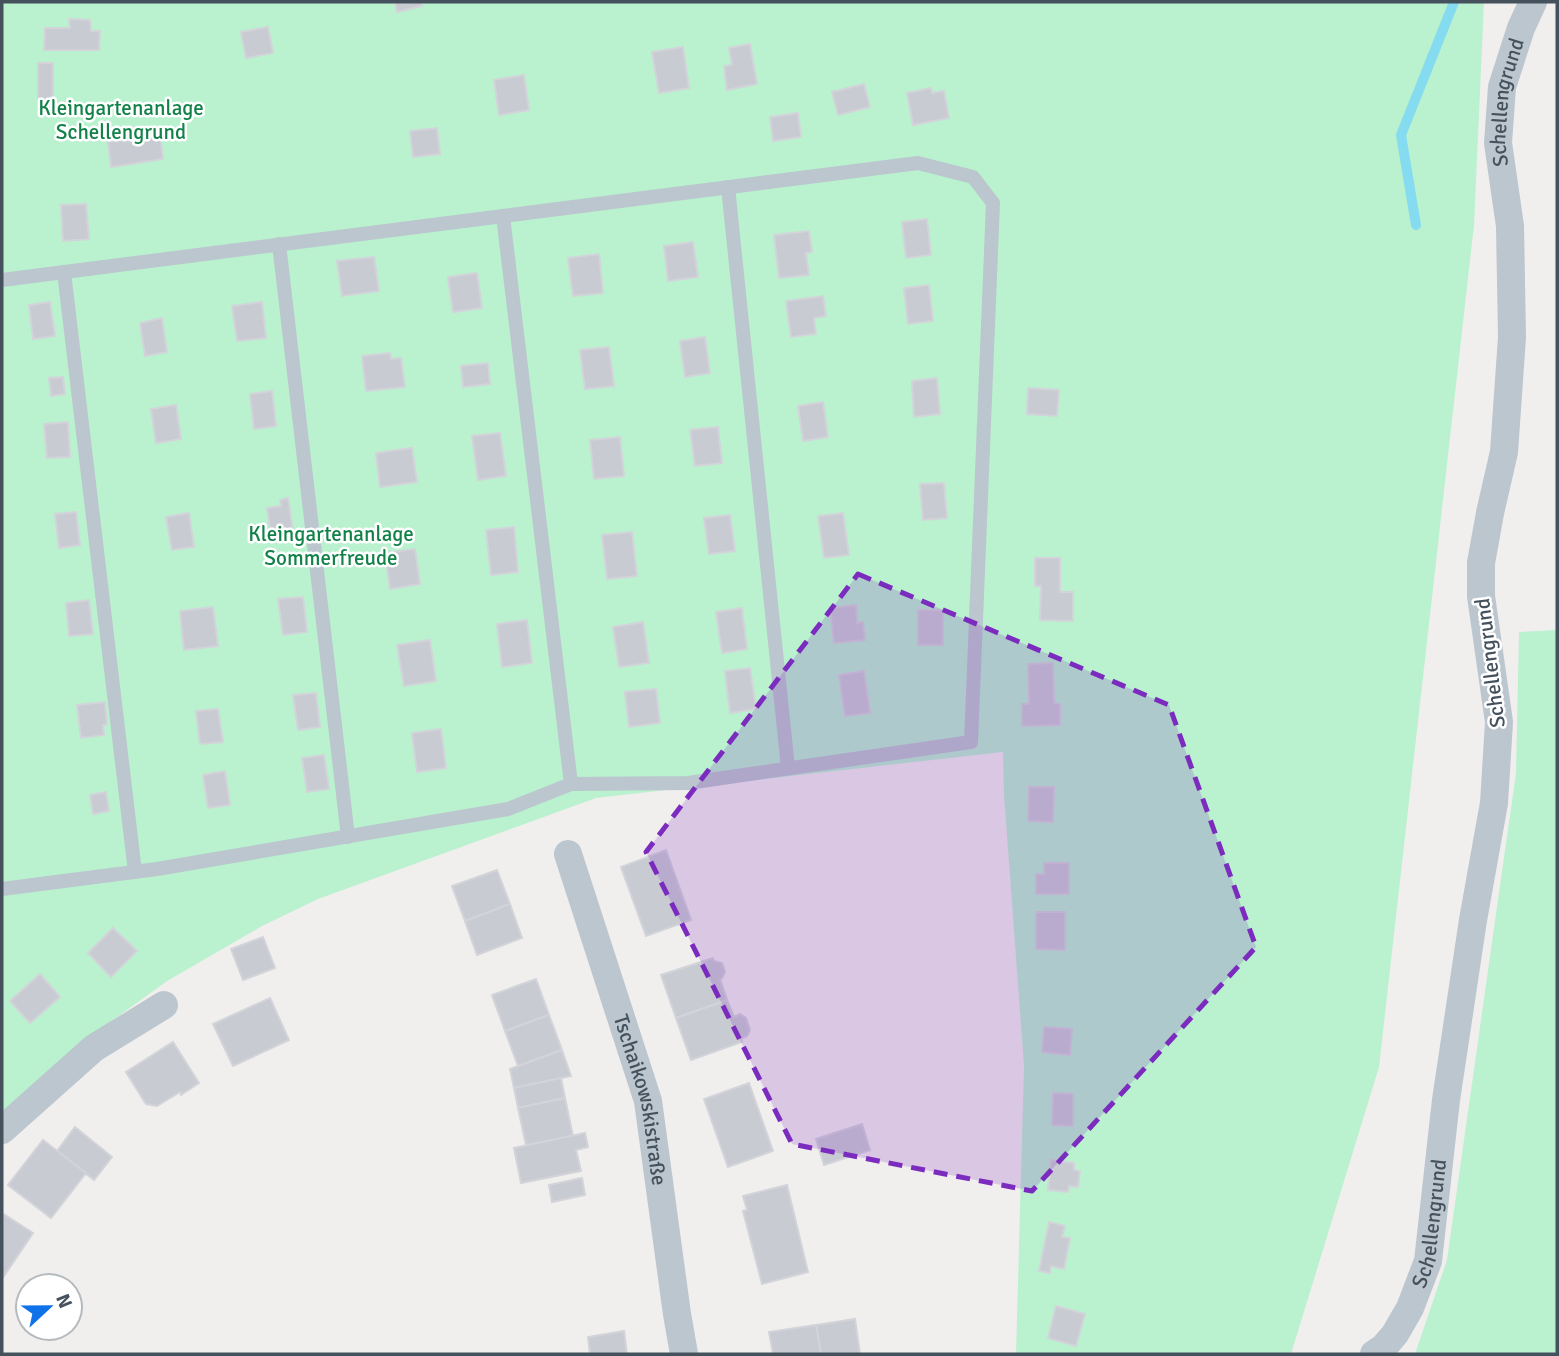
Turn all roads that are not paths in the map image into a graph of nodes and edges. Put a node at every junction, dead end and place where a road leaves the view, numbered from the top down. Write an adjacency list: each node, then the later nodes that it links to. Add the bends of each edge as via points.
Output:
1 (1533, 2): 15 (street, Schellengrund, via 1502,88 1498,144 1510,226 1512,337 1504,452 1481,563 1481,596 1499,722 1494,803 1446,1100 1428,1261 1410,1308)
2 (728, 187): 3 (lane); 7 (lane); 7 (lane, via 918,163 973,177 993,203 971,742)
3 (503, 216): 4 (lane); 8 (lane)
4 (279, 244): 5 (lane); 9 (lane)
5 (64, 271): 6 (lane); 11 (lane)
6 (2, 280)
7 (788, 768): 8 (lane, via 688,783)
8 (571, 784): 9 (lane, via 508,809)
9 (348, 837): 11 (lane)
10 (568, 854): 16 (street, Tschaikowskistraße, via 648,1101)
11 (135, 872): 12 (lane)
12 (2, 889)
13 (163, 1005): 14 (street, via 94,1048)
14 (2, 1130)
15 (1380, 1352)
16 (684, 1354)

